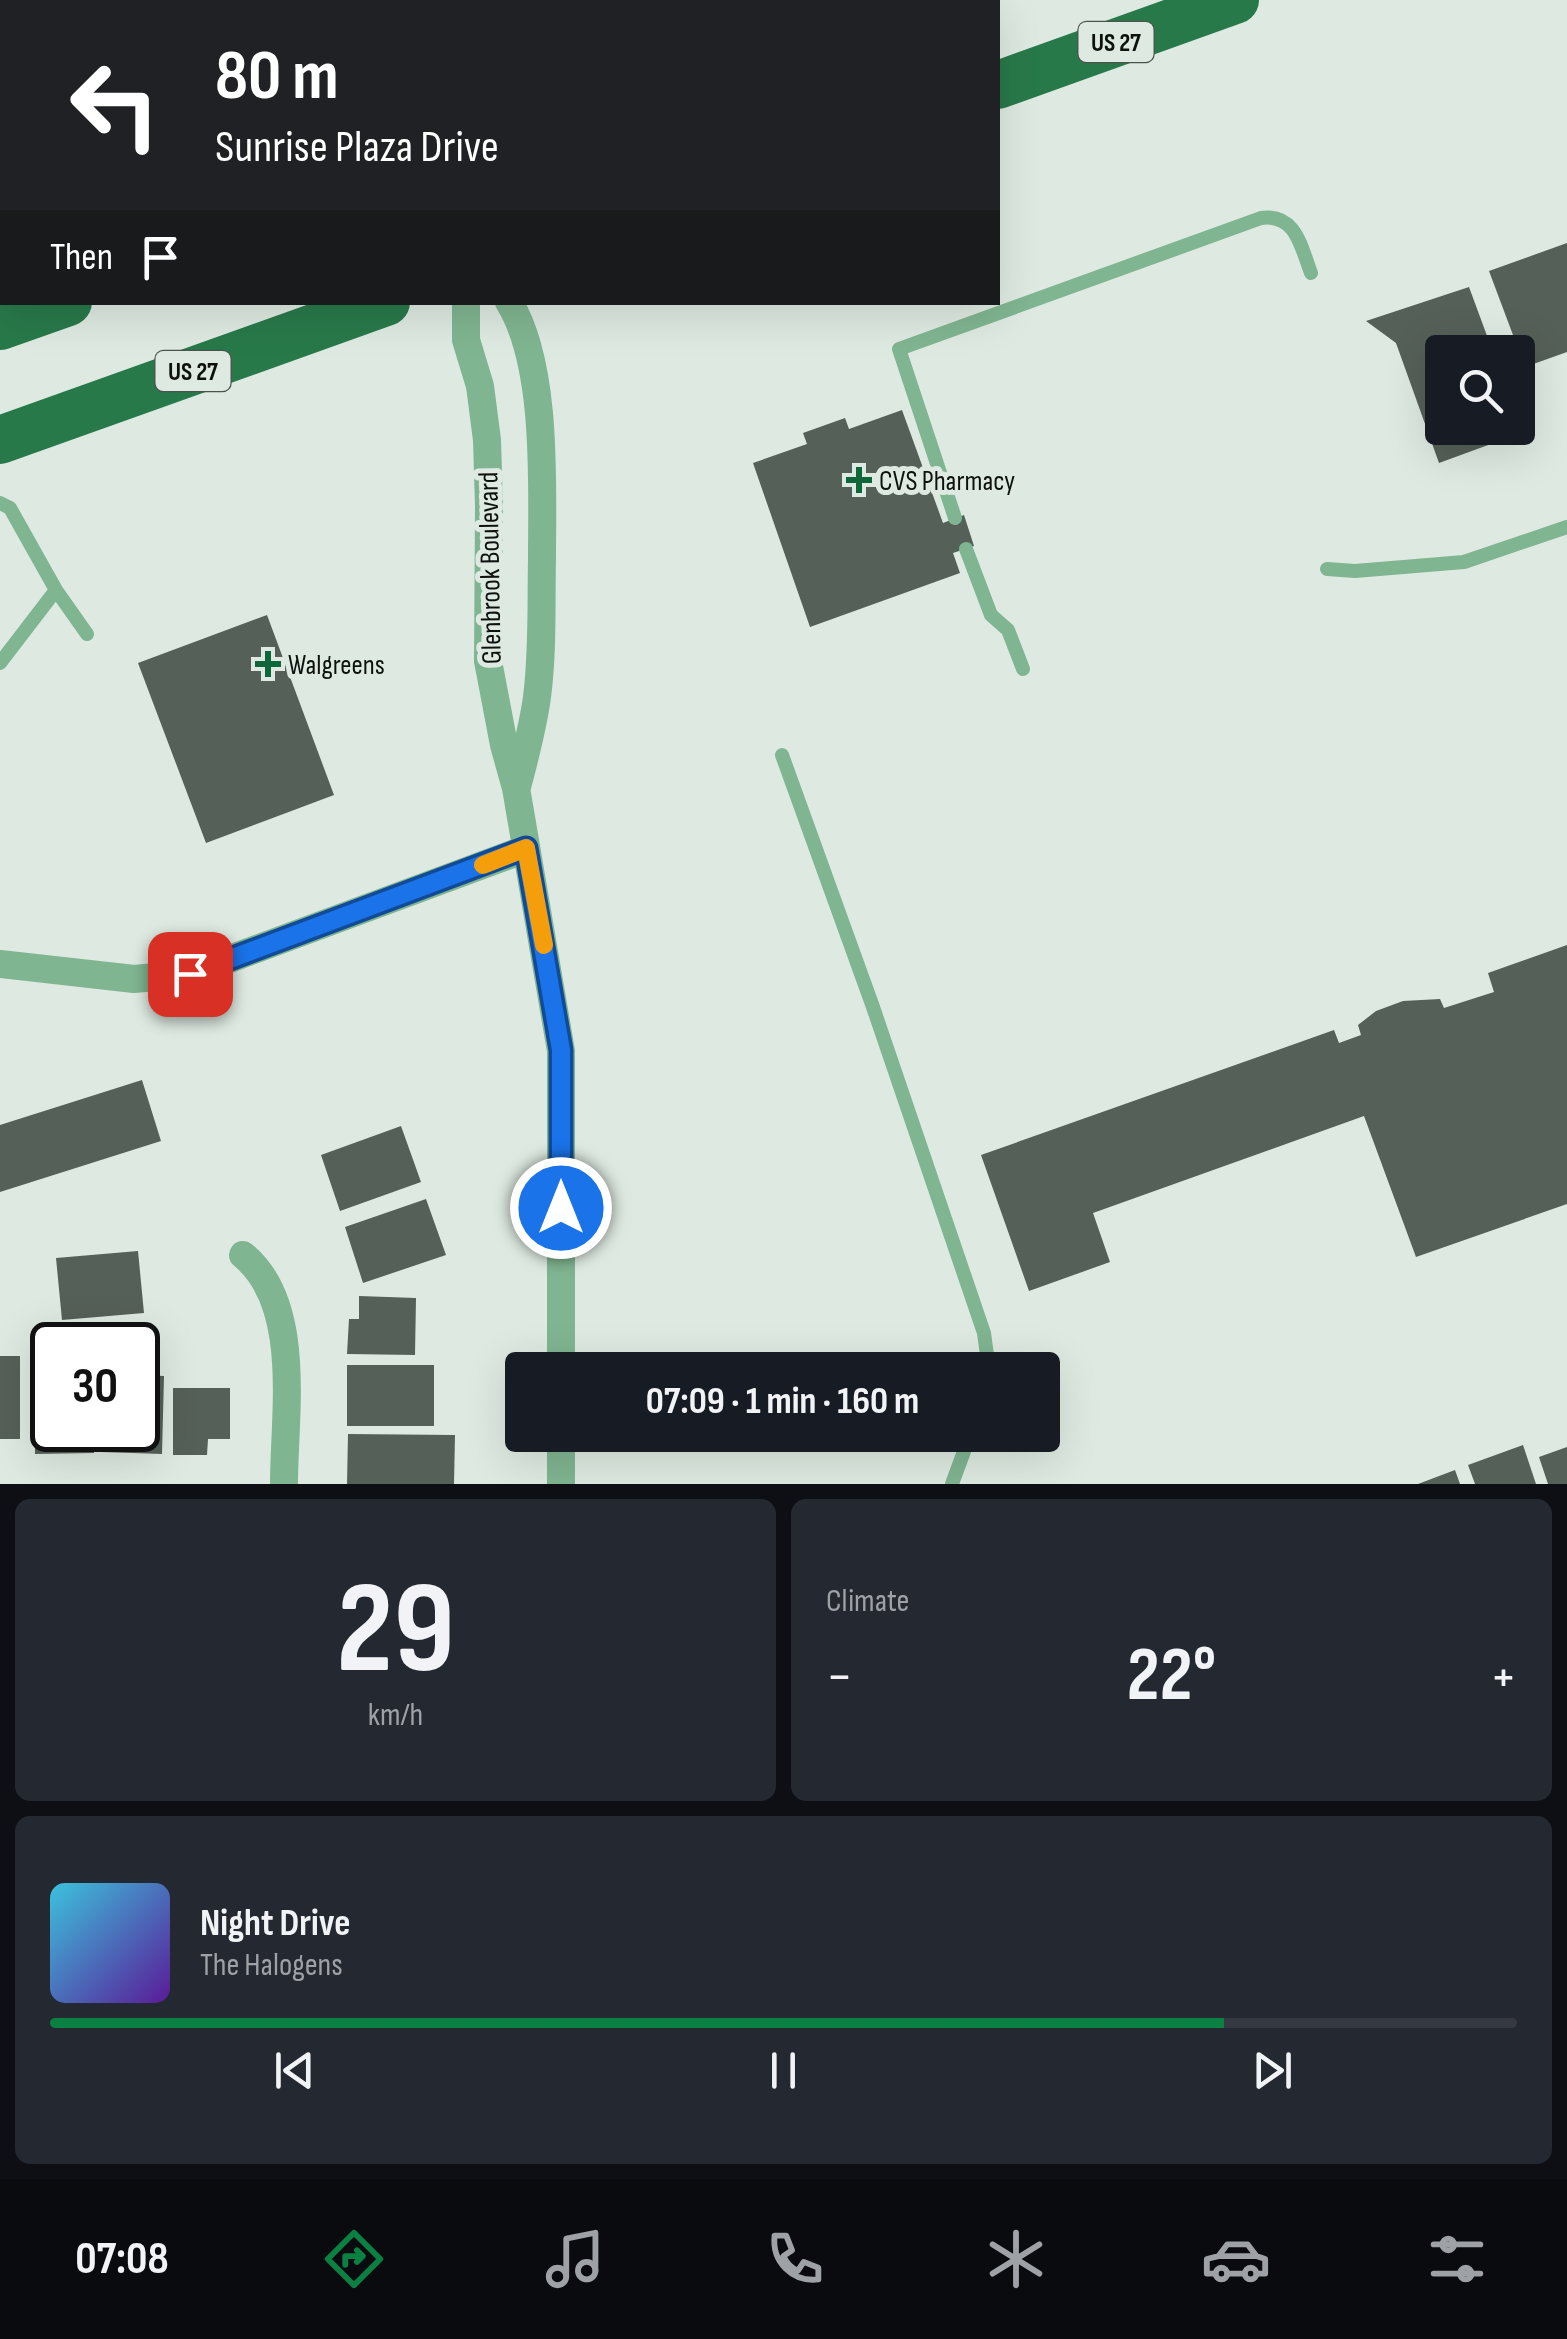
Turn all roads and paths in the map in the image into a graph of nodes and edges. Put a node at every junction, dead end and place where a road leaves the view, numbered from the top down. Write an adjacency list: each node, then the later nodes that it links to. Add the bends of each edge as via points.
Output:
1 (1236, 0): 2 (highway, US 27)
2 (1000, 84)
3 (1311, 273): 11 (lane, via 1290,225 1262,218 899,349)
4 (60, 305): 8 (highway)
5 (378, 305): 9 (highway, US 27)
6 (466, 305): 20 (street, Glenbrook Boulevard, via 466,340 486,440 488,661)
7 (512, 305): 20 (street, via 528,351 542,474 541,661)
8 (0, 326)
9 (0, 440)
10 (0, 503): 15 (lane, via 10,508)
11 (955, 518)
12 (1567, 527): 14 (lane, via 1464,562)
13 (966, 548): 18 (lane, via 991,615 1008,630)
14 (1328, 569)
15 (56, 590): 16 (lane); 17 (lane)
16 (87, 634)
17 (0, 662)
18 (1023, 669)
19 (782, 755): 25 (lane)
20 (516, 788): 21 (street, Glenbrook Boulevard)
21 (526, 848): 22 (street, via 190,974 134,979); 24 (street, Glenbrook Boulevard, via 561,1050)
22 (0, 964)
23 (243, 1255): 28 (street, via 269,1284 283,1330)
24 (561, 1352)
25 (986, 1352)
26 (561, 1452): 29 (street)
27 (964, 1452): 30 (lane)
28 (284, 1484)
29 (561, 1484)
30 (952, 1484)

